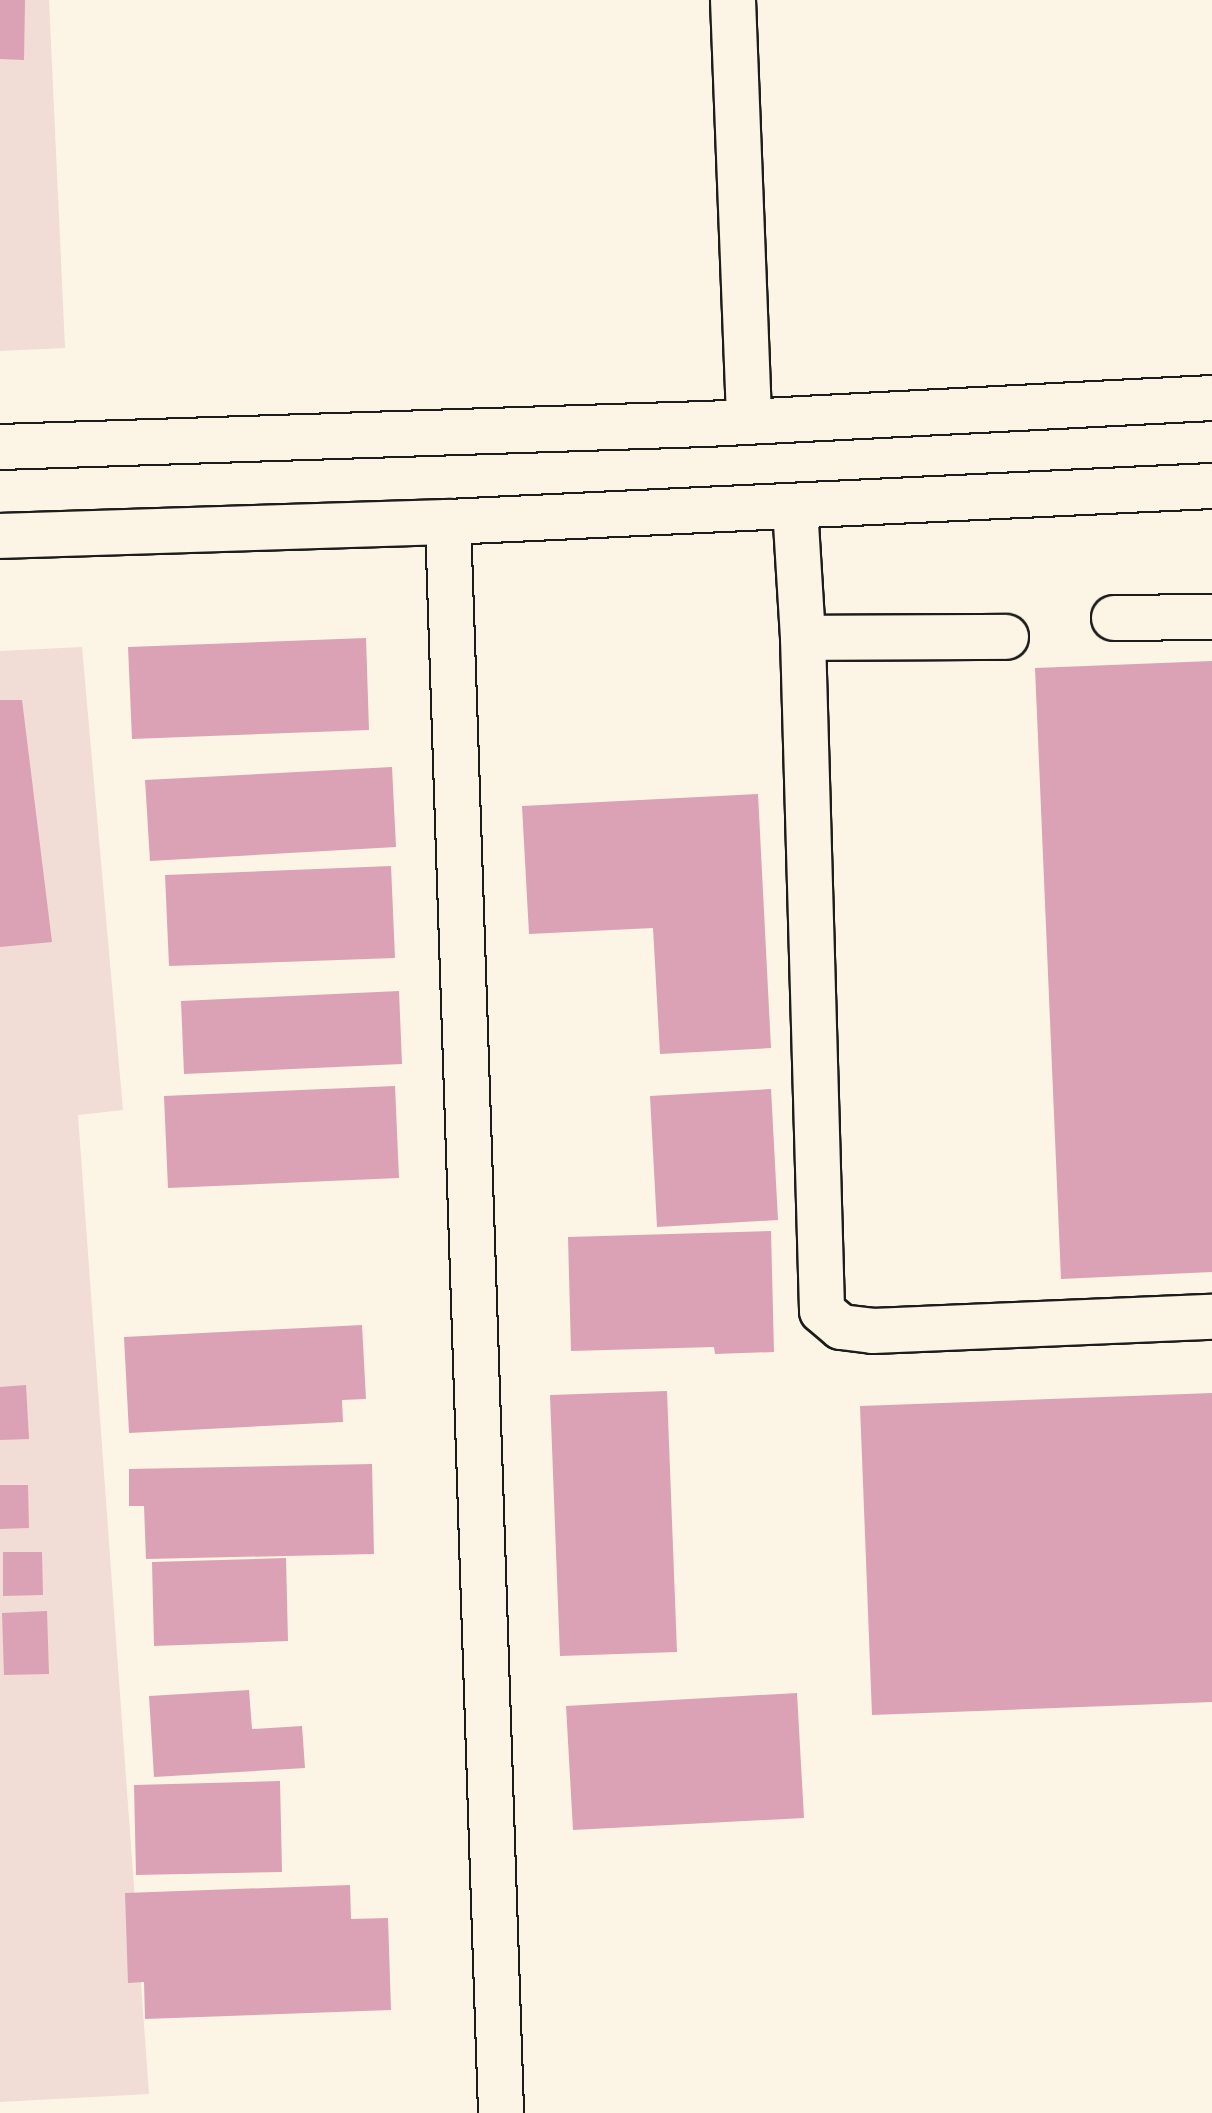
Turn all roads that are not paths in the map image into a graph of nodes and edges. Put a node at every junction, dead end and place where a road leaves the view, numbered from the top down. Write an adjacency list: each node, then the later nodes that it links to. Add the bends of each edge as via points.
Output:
1 (733, 0): 3 (street)
2 (1212, 398): 3 (street)
3 (749, 422): 4 (street)
4 (0, 447)
5 (1212, 486): 6 (street)
6 (795, 507): 7 (street); 12 (street)
7 (448, 522): 8 (street); 14 (street)
8 (0, 536)
9 (1212, 617): 10 (street)
10 (1114, 618)
11 (1006, 637): 12 (street)
12 (803, 638): 13 (street, via 822,1311 841,1327 873,1331)
13 (1212, 1317)
14 (501, 2113)

